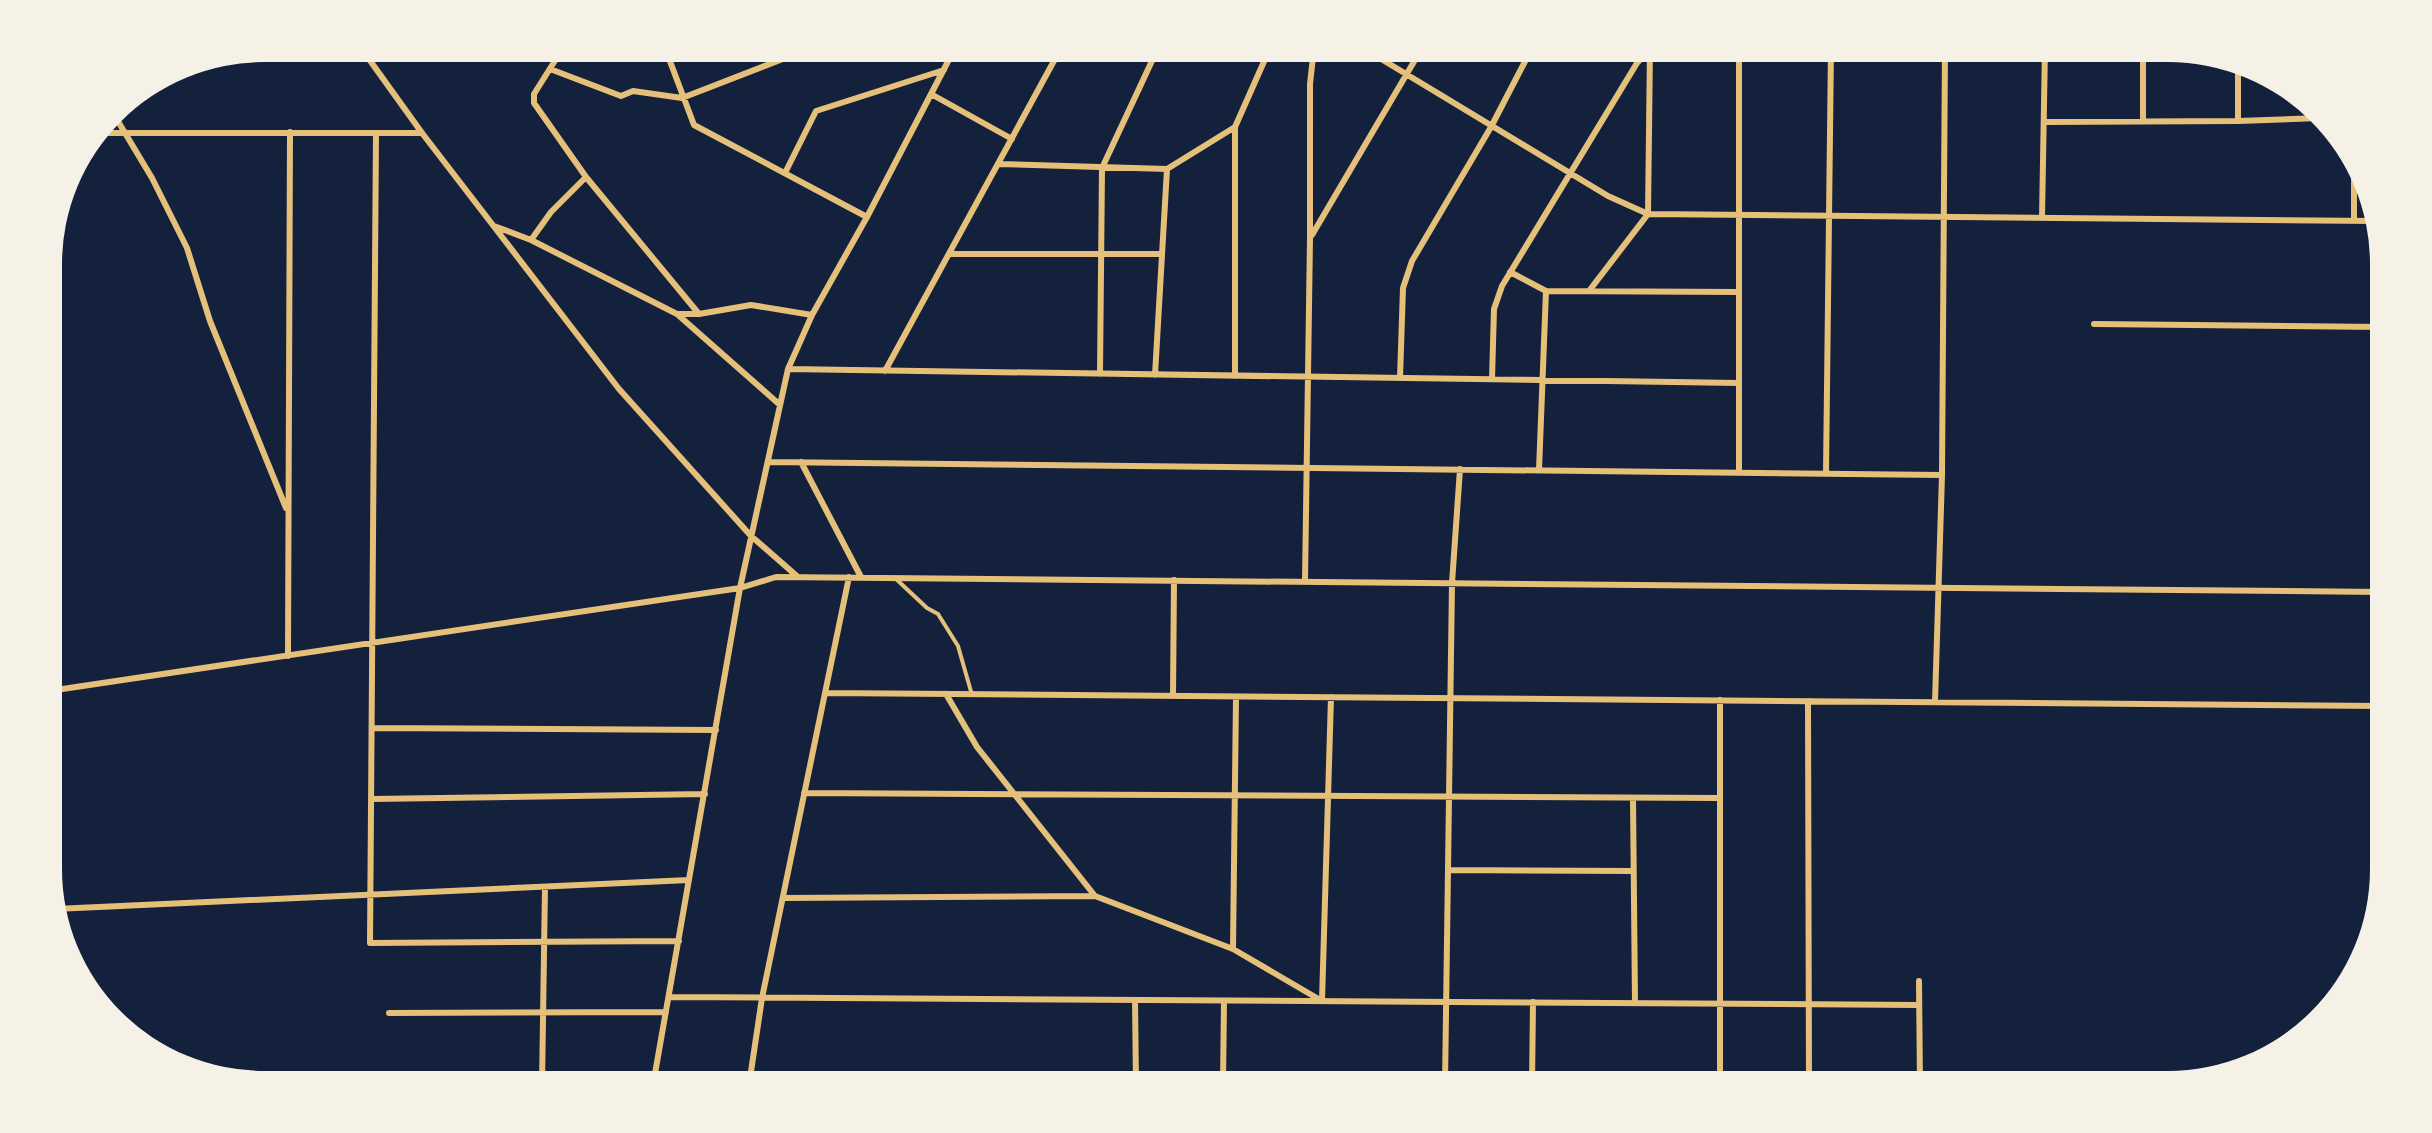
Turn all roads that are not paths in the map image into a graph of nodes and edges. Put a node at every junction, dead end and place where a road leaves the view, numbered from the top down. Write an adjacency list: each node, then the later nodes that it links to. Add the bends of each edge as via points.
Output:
1 (371, 62): 37 (street)
2 (554, 62): 20 (street)
3 (670, 62): 25 (street)
4 (775, 62): 25 (street)
5 (948, 62): 21 (street)
6 (1053, 62): 38 (street)
7 (1151, 62): 40 (street)
8 (1264, 62): 31 (street)
9 (1312, 62): 55 (street)
10 (1386, 62): 22 (street)
11 (1413, 62): 22 (street)
12 (1525, 62): 32 (street)
13 (1638, 62): 43 (street)
14 (1651, 62): 46 (street)
15 (1739, 62): 47 (street)
16 (1831, 62): 48 (street)
17 (1945, 62): 50 (street)
18 (2045, 62): 29 (street)
19 (2143, 62): 27 (street)
20 (550, 69): 25 (street, via 621,96 633,91); 44 (street, via 534,103)
21 (944, 70): 24 (street); 42 (street, via 816,111)
22 (1406, 74): 32 (street); 55 (street)
23 (2238, 75): 28 (street)
24 (931, 94): 38 (street); 49 (street)
25 (682, 98): 42 (street, via 694,125)
26 (2308, 118): 28 (street)
27 (2143, 121): 28 (street); 29 (street)
28 (2238, 121)
29 (2044, 122): 51 (street)
30 (119, 124): 33 (street)
31 (1235, 127): 41 (street); 73 (street)
32 (1491, 127): 43 (street); 75 (street, via 1412,261 1403,288)
33 (124, 131): 34 (street); 35 (street); 88 (street, via 187,248 210,321)
34 (111, 132)
35 (290, 132): 36 (street); 88 (street)
36 (376, 133): 37 (street); 100 (street)
37 (422, 133): 54 (street)
38 (1012, 139): 39 (street)
39 (998, 164): 40 (street); 57 (street)
40 (1102, 168): 41 (street); 58 (street)
41 (1167, 169): 59 (street)
42 (785, 173): 49 (street)
43 (1569, 173): 46 (street); 60 (street)
44 (586, 177): 56 (street); 65 (street)
45 (2354, 185): 52 (street)
46 (1648, 214): 47 (street); 62 (street)
47 (1739, 215): 48 (street); 63 (street)
48 (1831, 216): 50 (street); 86 (street)
49 (867, 217): 66 (street)
50 (1944, 217): 51 (street); 87 (street)
51 (2042, 218): 52 (street)
52 (2354, 221): 53 (street)
53 (2365, 221)
54 (493, 226): 56 (street); 89 (street, via 619,389)
55 (1310, 238): 74 (street)
56 (531, 240): 64 (street)
57 (950, 254): 58 (street); 70 (street)
58 (1101, 254): 59 (street); 71 (street)
59 (1162, 254): 72 (street)
60 (1510, 272): 61 (street); 76 (street, via 1494,309)
61 (1546, 291): 62 (street); 77 (street)
62 (1589, 291): 63 (street)
63 (1739, 292): 78 (street)
64 (677, 314): 65 (street); 79 (street)
65 (699, 314): 66 (street, via 751,305)
66 (812, 315): 69 (street)
67 (2094, 324): 68 (street)
68 (2370, 327)
69 (788, 369): 70 (street); 79 (street)
70 (885, 371): 71 (street)
71 (1100, 374): 72 (street)
72 (1155, 375): 73 (street)
73 (1235, 376): 74 (street)
74 (1308, 377): 75 (street); 82 (street)
75 (1400, 378): 76 (street)
76 (1492, 379): 77 (street)
77 (1543, 380): 78 (street); 84 (street)
78 (1739, 383): 85 (street)
79 (780, 405): 80 (street)
80 (768, 462): 81 (street); 89 (street)
81 (801, 462): 82 (street); 92 (street)
82 (1307, 468): 83 (street); 95 (street)
83 (1460, 469): 84 (street); 96 (street)
84 (1539, 470): 85 (street)
85 (1739, 472): 86 (street)
86 (1826, 473): 87 (street)
87 (1942, 475): 98 (street)
88 (288, 514): 101 (street)
89 (751, 536): 90 (street); 97 (street)
90 (798, 577): 91 (street); 97 (street, via 776,577)
91 (849, 577): 92 (street); 103 (street)
92 (861, 577): 93 (street)
93 (894, 577): 94 (street); 105 (street, via 938,614 958,646)
94 (1174, 580): 95 (street); 106 (street)
95 (1305, 581): 96 (street)
96 (1452, 583): 98 (street); 109 (street)
97 (740, 588): 100 (street); 115 (street)
98 (1939, 588): 99 (street); 112 (street)
99 (2370, 592)
100 (372, 644): 101 (street); 114 (street)
101 (288, 656): 102 (street)
102 (62, 689)
103 (825, 693): 104 (street); 116 (street)
104 (946, 694): 105 (street); 118 (street, via 977,747)
105 (972, 695): 106 (street)
106 (1173, 696): 107 (street)
107 (1236, 697): 108 (street); 119 (street)
108 (1331, 697): 109 (street); 120 (street)
109 (1450, 698): 110 (street); 121 (street)
110 (1720, 700): 111 (street); 123 (street)
111 (1808, 701): 112 (street); 146 (street)
112 (1935, 702): 113 (street)
113 (2370, 706)
114 (372, 728): 115 (street); 124 (street)
115 (716, 730): 117 (street)
116 (804, 793): 118 (street); 131 (street)
117 (705, 794): 124 (street); 127 (street)
118 (1017, 794): 119 (street); 130 (street)
119 (1235, 795): 120 (street); 135 (street)
120 (1328, 796): 121 (street); 141 (street)
121 (1449, 797): 122 (street); 125 (street)
122 (1633, 798): 123 (street); 126 (street)
123 (1720, 798): 145 (street)
124 (371, 799): 129 (street)
125 (1448, 870): 126 (street); 142 (street)
126 (1633, 871): 144 (street)
127 (689, 880): 128 (street); 133 (street)
128 (545, 887): 129 (street); 134 (street)
129 (370, 895): 132 (street); 134 (street, via 370,943)
130 (1095, 896): 131 (street); 135 (street)
131 (783, 898): 138 (street)
132 (66, 908)
133 (679, 941): 134 (street); 137 (street)
134 (544, 942): 148 (street)
135 (1233, 949): 141 (street)
136 (1919, 981): 147 (street)
137 (669, 997): 138 (street); 149 (street)
138 (762, 998): 139 (street); 153 (street)
139 (1135, 1000): 140 (street); 154 (street)
140 (1224, 1001): 141 (street); 155 (street)
141 (1322, 1001): 142 (street)
142 (1446, 1002): 143 (street); 156 (street)
143 (1533, 1002): 144 (street); 157 (street)
144 (1635, 1003): 145 (street)
145 (1720, 1003): 146 (street); 158 (street)
146 (1809, 1004): 147 (street); 159 (street)
147 (1919, 1005): 160 (street)
148 (543, 1012): 149 (street); 150 (street); 151 (street)
149 (666, 1012): 152 (street)
150 (389, 1013)
151 (542, 1071)
152 (655, 1071)
153 (751, 1071)
154 (1136, 1071)
155 (1223, 1071)
156 (1445, 1071)
157 (1532, 1071)
158 (1720, 1071)
159 (1809, 1071)
160 (1920, 1071)

